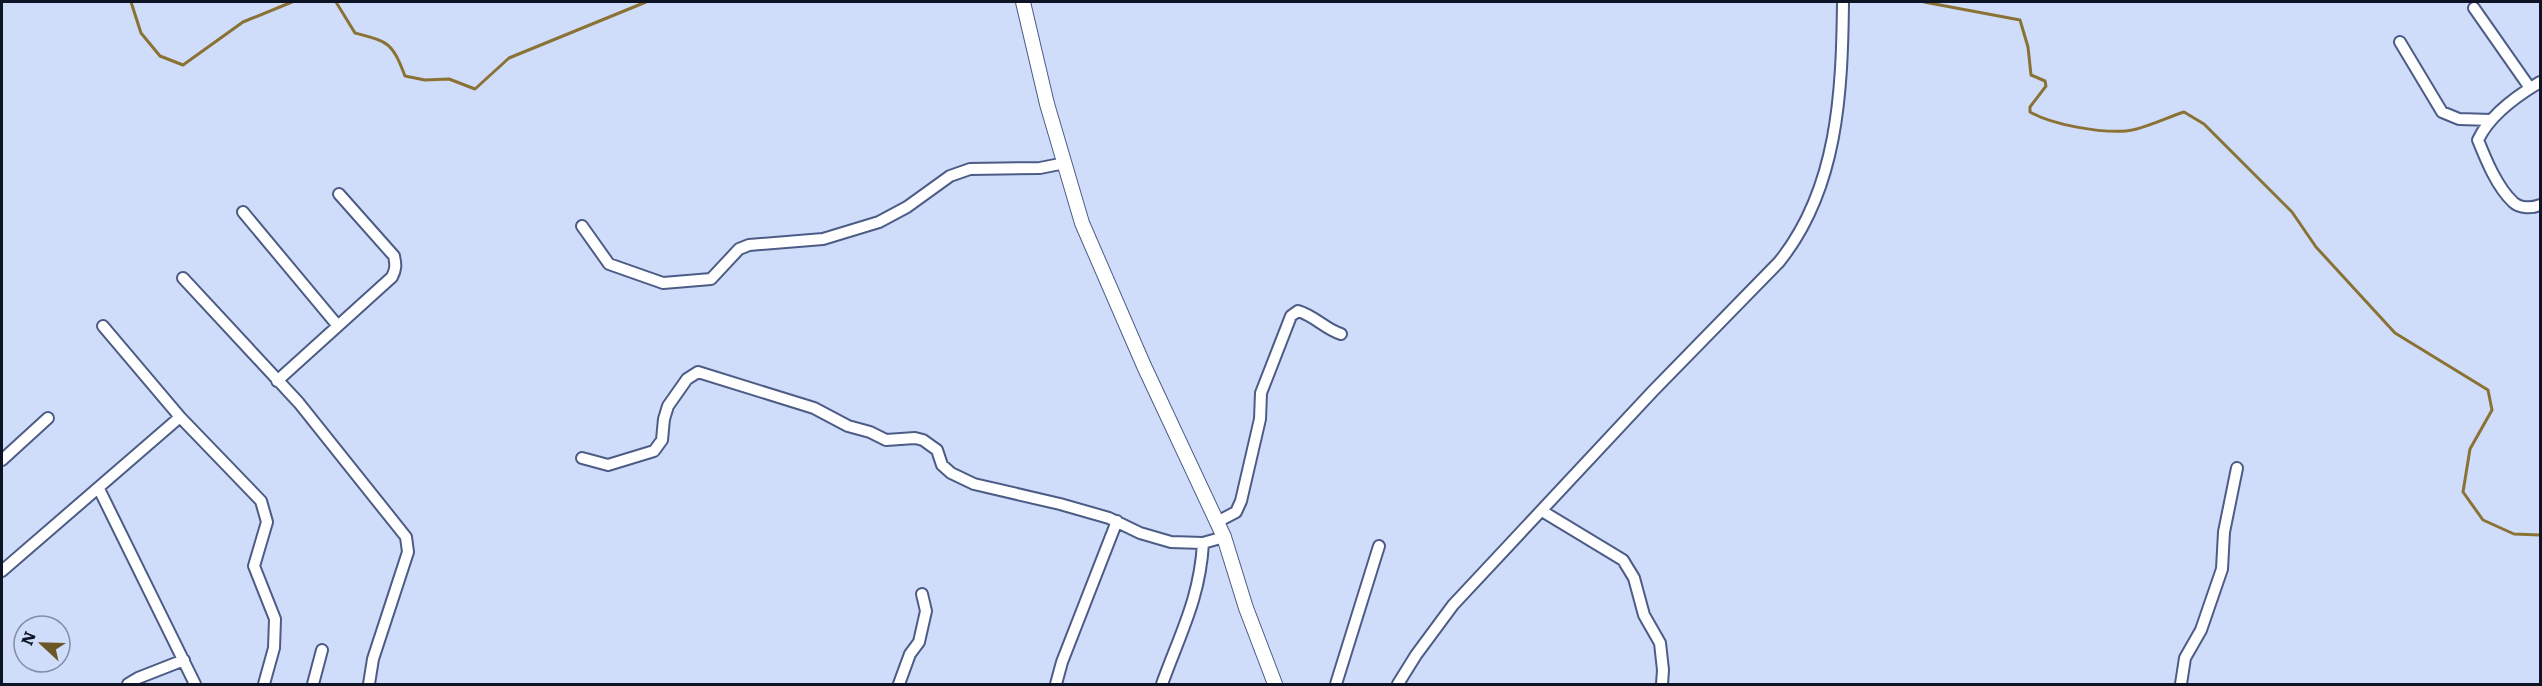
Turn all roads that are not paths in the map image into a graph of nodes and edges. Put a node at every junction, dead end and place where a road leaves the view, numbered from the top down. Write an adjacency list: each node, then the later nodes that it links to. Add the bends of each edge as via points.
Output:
1 (1023, 2): 8 (street)
2 (1843, 2): 24 (street, via 1842,61 1828,164 1815,204 1794,243)
3 (2474, 8): 6 (street)
4 (2400, 42): 7 (street, via 2442,112 2459,119)
5 (2541, 82): 6 (street)
6 (2530, 88): 7 (street)
7 (2491, 120): 10 (street, via 2478,140 2503,188 2519,206)
8 (1065, 163): 12 (street, via 1040,168 970,169 950,176 879,222 823,238 739,249 716,275 706,280 663,283 616,268 602,256); 26 (street, via 1072,195 1095,254)
9 (339, 194): 15 (street, via 394,256 396,265 392,277)
10 (2541, 205)
11 (243, 212): 15 (street)
12 (582, 226)
13 (183, 278): 17 (street)
14 (103, 326): 18 (street)
15 (338, 326): 17 (street)
16 (1341, 334): 26 (street, via 1309,314 1298,311 1291,316 1261,393 1260,419 1241,501 1236,512)
17 (277, 381): 38 (street, via 307,412 406,537 408,552 373,659)
18 (180, 417): 23 (street); 36 (street, via 261,501 267,522 254,566 275,619 274,648)
19 (48, 418): 21 (street)
20 (582, 458): 25 (street, via 608,465 654,451 662,440 664,419 674,395 698,372 814,408 886,440 923,441 937,450 942,465 951,473 974,484)
21 (2, 460)
22 (2237, 468): 46 (street, via 2224,532 2222,569 2201,630 2185,658)
23 (99, 489): 30 (street); 33 (street)
24 (1542, 511): 44 (street, via 1453,605); 45 (street, via 1623,560 1634,578 1644,615 1660,643)
25 (1117, 521): 28 (street, via 1157,539); 40 (street)
26 (1217, 522): 27 (street)
27 (1224, 537): 28 (street); 42 (street)
28 (1203, 543): 41 (street, via 1196,596)
29 (1379, 546): 43 (street)
30 (2, 571)
31 (922, 594): 39 (street, via 926,611 919,642)
32 (322, 650): 37 (street)
33 (184, 660): 34 (street); 35 (street)
34 (128, 684)
35 (195, 684)
36 (264, 684)
37 (314, 684)
38 (369, 684)
39 (899, 684)
40 (1056, 684)
41 (1162, 684)
42 (1275, 684)
43 (1336, 684)
44 (1398, 684)
45 (1662, 684)
46 (2181, 684)

